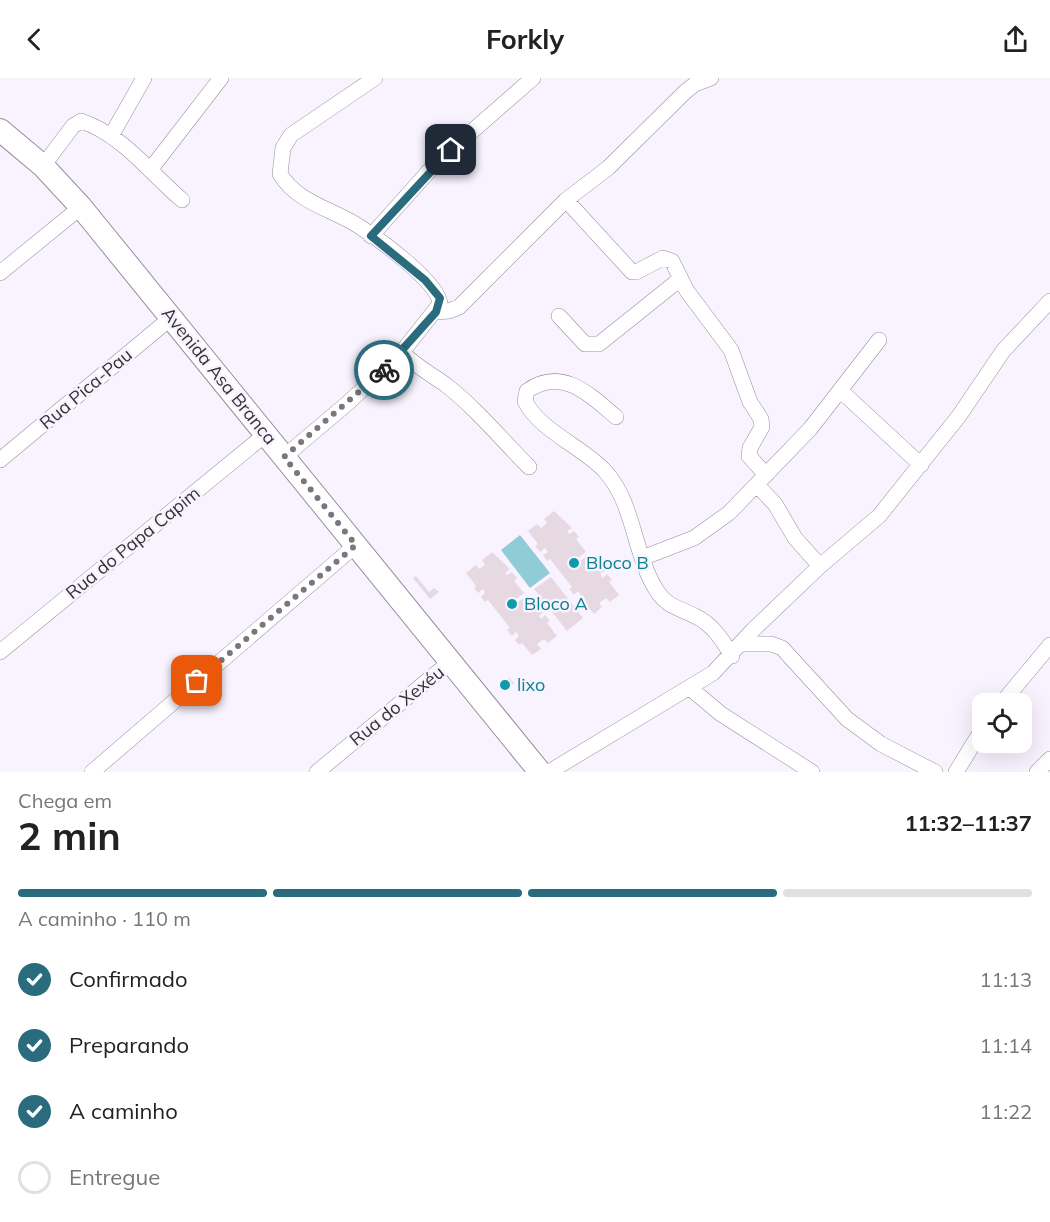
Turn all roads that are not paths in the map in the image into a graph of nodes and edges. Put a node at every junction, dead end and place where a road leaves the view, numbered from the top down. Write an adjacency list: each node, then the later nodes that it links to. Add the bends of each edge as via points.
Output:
1 (144, 78): 7 (street)
2 (220, 78): 9 (street)
3 (375, 78): 13 (street, via 291,135 283,148 280,174 296,194 356,224)
4 (533, 78): 13 (street, via 437,162)
5 (711, 78): 11 (street, via 695,84 608,168)
6 (0, 130): 8 (street, Avenida Asa Branca)
7 (111, 136): 8 (street, via 88,123 77,122); 9 (street)
8 (43, 166): 12 (street, Avenida Asa Branca)
9 (150, 170): 10 (street)
10 (182, 200)
11 (566, 200): 15 (street, via 632,272 666,258 672,261); 17 (street, via 459,307)
12 (81, 207): 14 (street); 19 (street, Avenida Asa Branca)
13 (371, 236): 17 (street, via 437,293 440,304)
14 (0, 273)
15 (679, 280): 18 (street, via 599,344 585,344); 29 (street, via 727,344 761,419 762,427 749,456)
16 (1050, 301): 27 (street, via 1003,351)
17 (436, 312): 21 (street)
18 (559, 316)
19 (172, 317): 24 (street, Avenida Asa Branca); 26 (street, Rua Pica-Pau)
20 (879, 340): 22 (street)
21 (402, 352): 25 (street); 28 (street, via 481,416)
22 (841, 391): 27 (street); 29 (street)
23 (616, 417): 31 (street, via 582,389 568,383 547,381 527,391 525,401 529,409 606,472 625,505)
24 (266, 434): 25 (street, Avenida Asa Branca); 35 (street, Rua do Papa Capim)
25 (284, 457): 30 (street, Avenida Asa Branca)
26 (0, 460)
27 (921, 465): 32 (street, via 879,516)
28 (529, 467)
29 (762, 480): 31 (street, via 706,531); 32 (street, via 795,538)
30 (356, 545): 36 (street, Avenida Asa Branca); 41 (street)
31 (642, 558): 34 (street, via 666,602 708,624)
32 (820, 566): 34 (street)
33 (1050, 645): 38 (street)
34 (736, 650): 37 (street); 46 (street, via 771,644 782,648 846,719 880,744)
35 (0, 652)
36 (450, 663): 42 (street, Rua do Xexéu); 43 (street, Avenida Asa Branca)
37 (692, 689): 44 (street, via 672,696); 45 (street, via 721,714)
38 (1010, 693)
39 (972, 746): 47 (street)
40 (1050, 759): 48 (street)
41 (92, 772)
42 (317, 772)
43 (540, 772)
44 (549, 772)
45 (812, 772)
46 (935, 772)
47 (956, 772)
48 (1037, 772)

